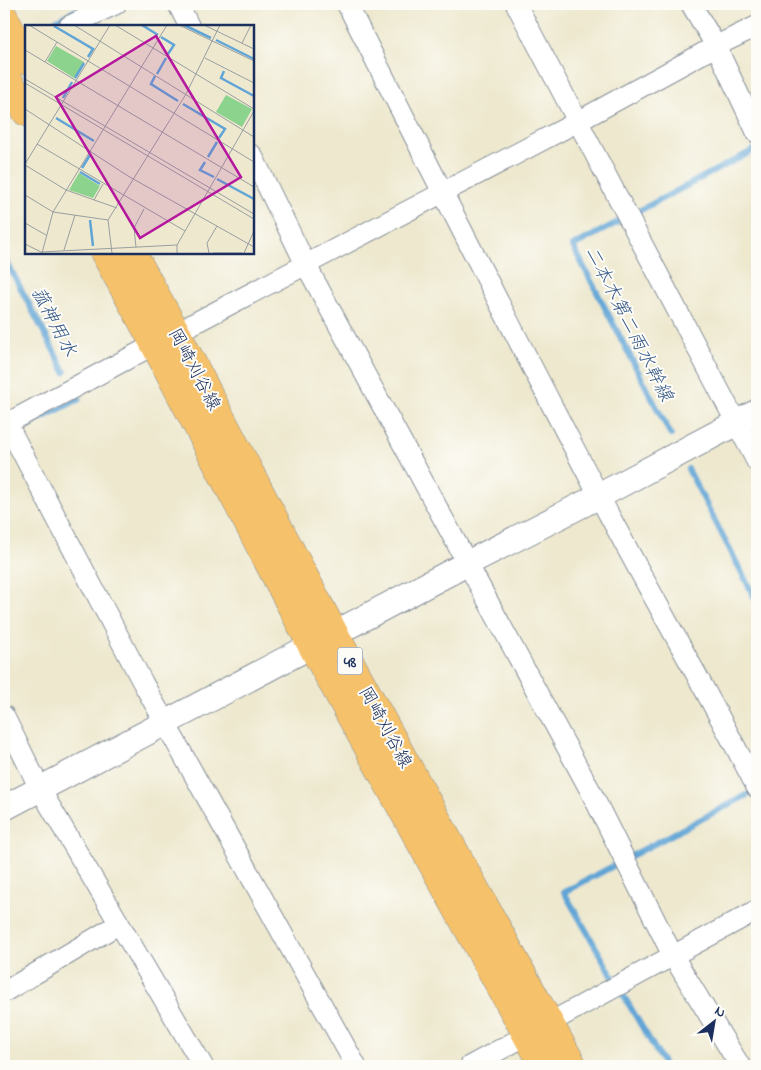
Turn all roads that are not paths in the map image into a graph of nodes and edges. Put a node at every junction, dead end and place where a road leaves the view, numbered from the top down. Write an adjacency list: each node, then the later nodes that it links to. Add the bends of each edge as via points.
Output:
1 (116, 4): 7 (street)
2 (178, 4): 8 (street)
3 (347, 4): 17 (street)
4 (516, 4): 14 (street)
5 (691, 4): 10 (street)
6 (4, 17): 11 (main road)
7 (71, 25)
8 (188, 25)
9 (757, 26): 10 (street)
10 (716, 46): 14 (street); 15 (street)
11 (19, 54)
12 (4, 71): 13 (main road)
13 (25, 110)
14 (577, 122): 17 (street); 22 (street)
15 (757, 133)
16 (254, 159): 20 (street)
17 (442, 193): 20 (street); 25 (street)
18 (105, 254): 21 (main road, 岡崎刈谷線 / 48)
19 (133, 254): 21 (main road, 岡崎刈谷線 / 48)
20 (306, 264): 21 (street); 26 (street)
21 (165, 339): 23 (street); 27 (main road, 岡崎刈谷線 / 48)
22 (748, 417): 24 (street); 25 (street)
23 (5, 422): 29 (street)
24 (757, 462)
25 (599, 496): 26 (street); 30 (street)
26 (468, 563): 27 (street); 35 (street, via 590,790)
27 (323, 640): 29 (street); 37 (main road, 岡崎刈谷線 / 48)
28 (4, 716): 31 (street)
29 (165, 724): 31 (street); 39 (street)
30 (757, 788)
31 (40, 789): 32 (street); 34 (street)
32 (4, 808)
33 (757, 910): 35 (street)
34 (119, 924): 36 (street); 38 (street)
35 (673, 956): 37 (street); 43 (street)
36 (4, 992)
37 (538, 1029): 40 (street); 41 (main road, 岡崎刈谷線 / 48); 42 (main road, 岡崎刈谷線 / 48)
38 (203, 1066)
39 (356, 1066)
40 (470, 1066)
41 (544, 1066)
42 (573, 1066)
43 (740, 1066)

